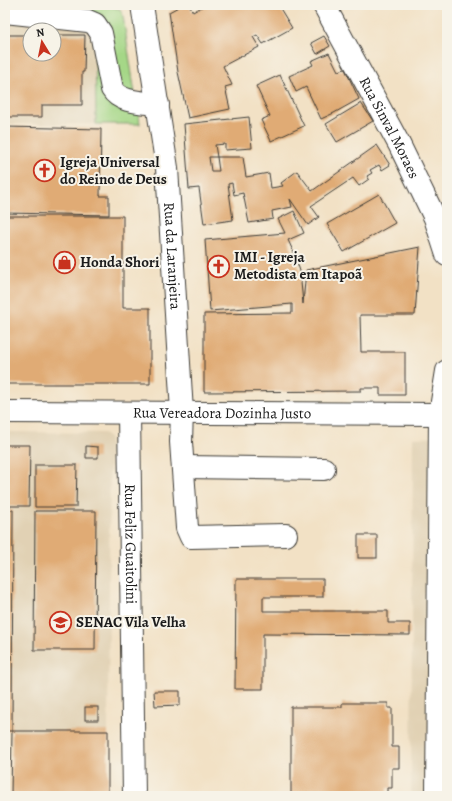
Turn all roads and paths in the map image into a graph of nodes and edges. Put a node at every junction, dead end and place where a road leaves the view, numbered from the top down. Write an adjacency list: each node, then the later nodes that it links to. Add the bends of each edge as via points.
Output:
1 (142, 5): 4 (street, Rua da Laranjeira)
2 (324, 5): 5 (street, Rua Sinval Moraes, via 399,144 435,218)
3 (5, 12): 4 (street, via 88,21 95,24 101,32 114,93 124,99)
4 (158, 104): 8 (street, Rua da Laranjeira, via 167,168)
5 (447, 255)
6 (447, 371): 10 (street)
7 (5, 412): 9 (street, Rua Vereadora Dozinha Justo)
8 (182, 412): 9 (street, Rua Vereadora Dozinha Justo); 10 (street, Rua Vereadora Dozinha Justo); 11 (street, Rua da Laranjeira)
9 (130, 413): 14 (street, Rua Feliz Guaitolini)
10 (440, 414): 15 (street)
11 (183, 467): 12 (street); 13 (street, Rua da Laranjeira, via 187,528 191,538)
12 (324, 469)
13 (286, 535)
14 (134, 796)
15 (437, 796)

